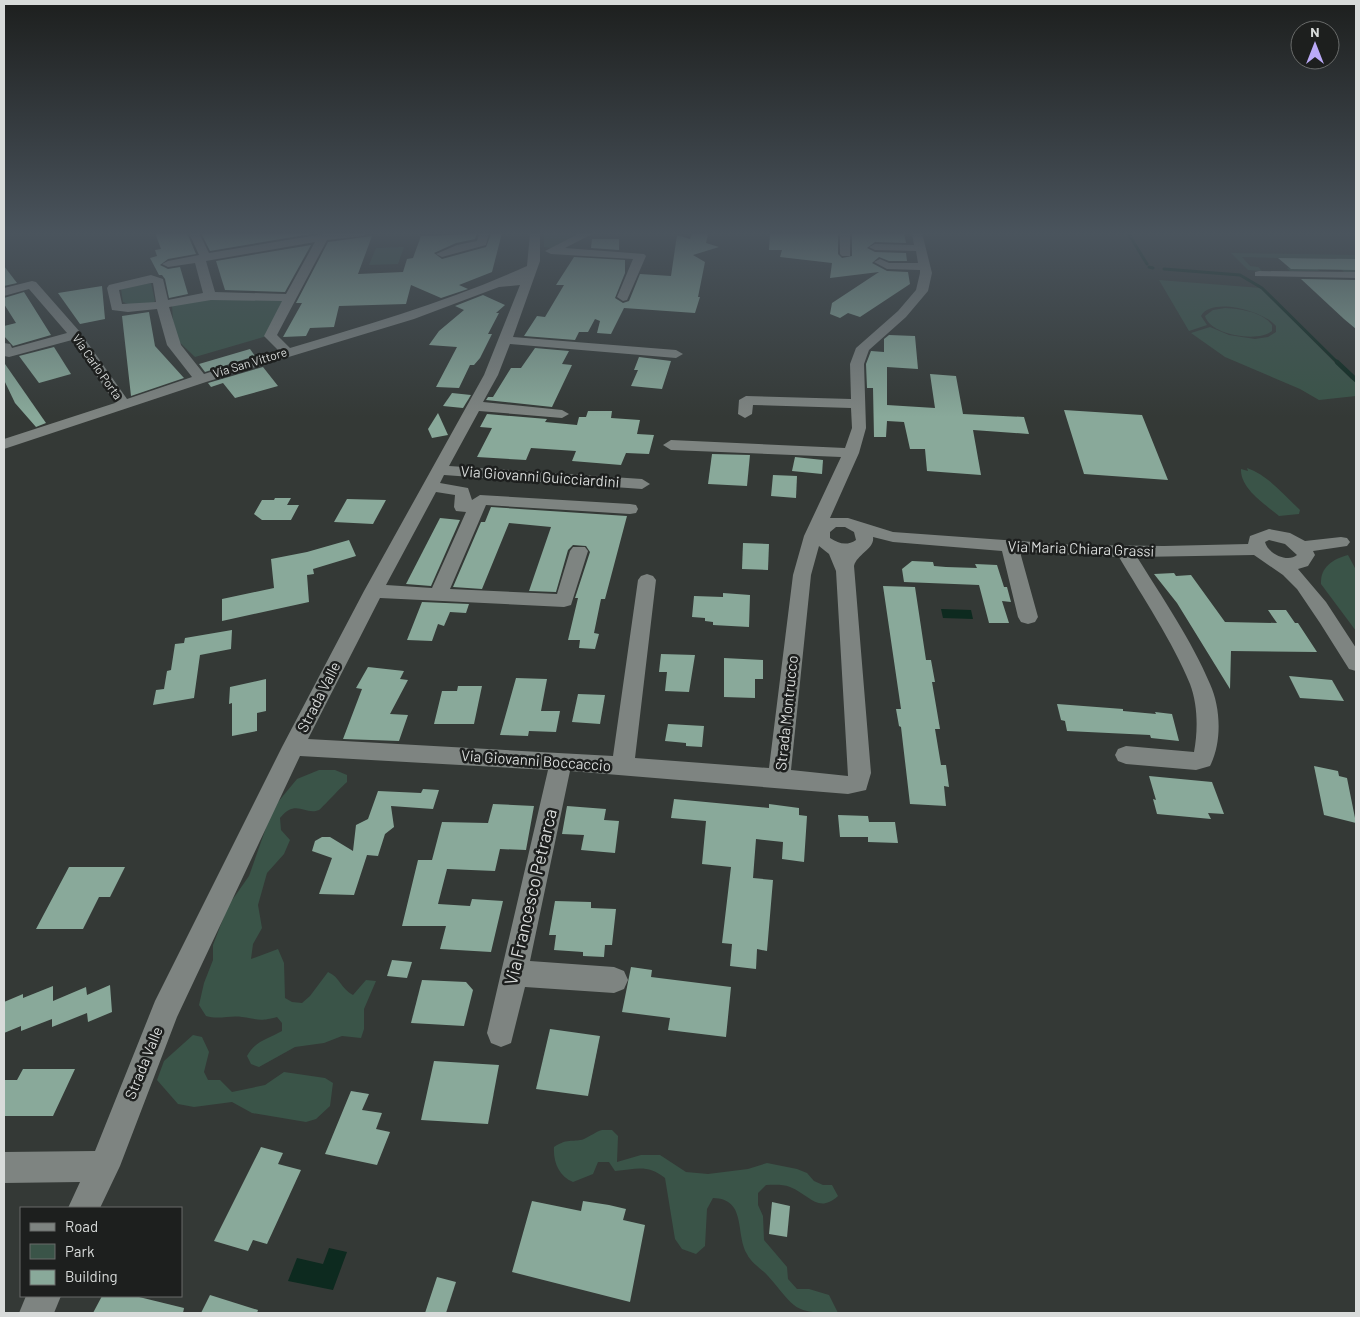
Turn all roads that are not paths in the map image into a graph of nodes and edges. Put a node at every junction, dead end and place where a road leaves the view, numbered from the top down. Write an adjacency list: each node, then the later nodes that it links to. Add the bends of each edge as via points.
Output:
1 (40, 294): 8 (street, Via Carlo Porta)
2 (291, 294): 7 (street)
3 (469, 294): 11 (street, Via San Vittore, via 410,316)
4 (522, 294): 9 (street, Strada Valle)
5 (919, 294): 15 (street, Strada Montrucco, via 863,348 856,364)
6 (210, 296): 7 (street); 13 (street, via 162,304 170,338)
7 (289, 298): 11 (street, via 270,336)
8 (75, 335): 10 (street, via 9,353); 14 (street, Via Carlo Porta)
9 (506, 340): 12 (street); 16 (street, Strada Valle)
10 (5, 347)
11 (287, 352): 13 (street, Via San Vittore)
12 (676, 354)
13 (201, 379): 14 (street, Via San Vittore)
14 (122, 404): 19 (street, Via San Vittore)
15 (859, 404): 18 (street, via 746,400); 21 (street, Strada Montrucco, via 859,428)
16 (474, 406): 17 (street); 22 (street, Strada Valle)
17 (562, 414)
18 (745, 414)
19 (4, 444)
20 (671, 445): 21 (street)
21 (851, 453): 26 (street, Strada Montrucco)
22 (434, 478): 23 (street, Via Giovanni Guicciardini); 24 (street, via 462,491 462,507); 38 (street, Strada Valle)
23 (642, 484)
24 (476, 508): 25 (street, via 480,500); 39 (street)
25 (630, 509)
26 (825, 530): 27 (street); 27 (street, via 844,550); 35 (street, Strada Montrucco); 46 (street, Strada Montrucco, via 802,575)
27 (859, 541): 29 (street, Via Maria Chiara Grassi, via 905,539); 35 (street, via 847,558)
28 (1341, 542): 33 (street)
29 (1009, 546): 32 (street, Via Maria Chiara Grassi); 40 (street)
30 (1258, 549): 32 (street, Via Maria Chiara Grassi); 33 (street, via 1256,540 1270,535 1286,538); 34 (street)
31 (579, 550): 39 (street, via 564,601)
32 (1125, 552): 43 (street, via 1200,684 1207,720 1202,760)
33 (1302, 555): 34 (street, via 1290,564); 37 (street, via 1299,568)
34 (1276, 561): 37 (street)
35 (845, 570): 46 (street, Strada Montrucco, via 860,773 858,783 848,785)
36 (646, 580): 45 (street)
37 (1301, 583): 41 (street)
38 (373, 591): 39 (street); 42 (street, Strada Valle)
39 (438, 594)
40 (1028, 618)
41 (1356, 664)
42 (293, 747): 44 (street, Via Giovanni Boccaccio); 50 (street, Strada Valle, via 165,1011)
43 (1126, 755)
44 (561, 762): 45 (street, Via Giovanni Boccaccio); 47 (street, Via Francesco Petrarca)
45 (624, 766): 46 (street, Via Giovanni Boccaccio)
46 (779, 778)
47 (514, 973): 48 (street); 49 (street, Via Francesco Petrarca)
48 (614, 980)
49 (501, 1032)
50 (104, 1166): 51 (street); 52 (street, Strada Valle)
51 (4, 1167)
52 (84, 1207)
53 (44, 1297): 54 (street)
54 (36, 1313)

